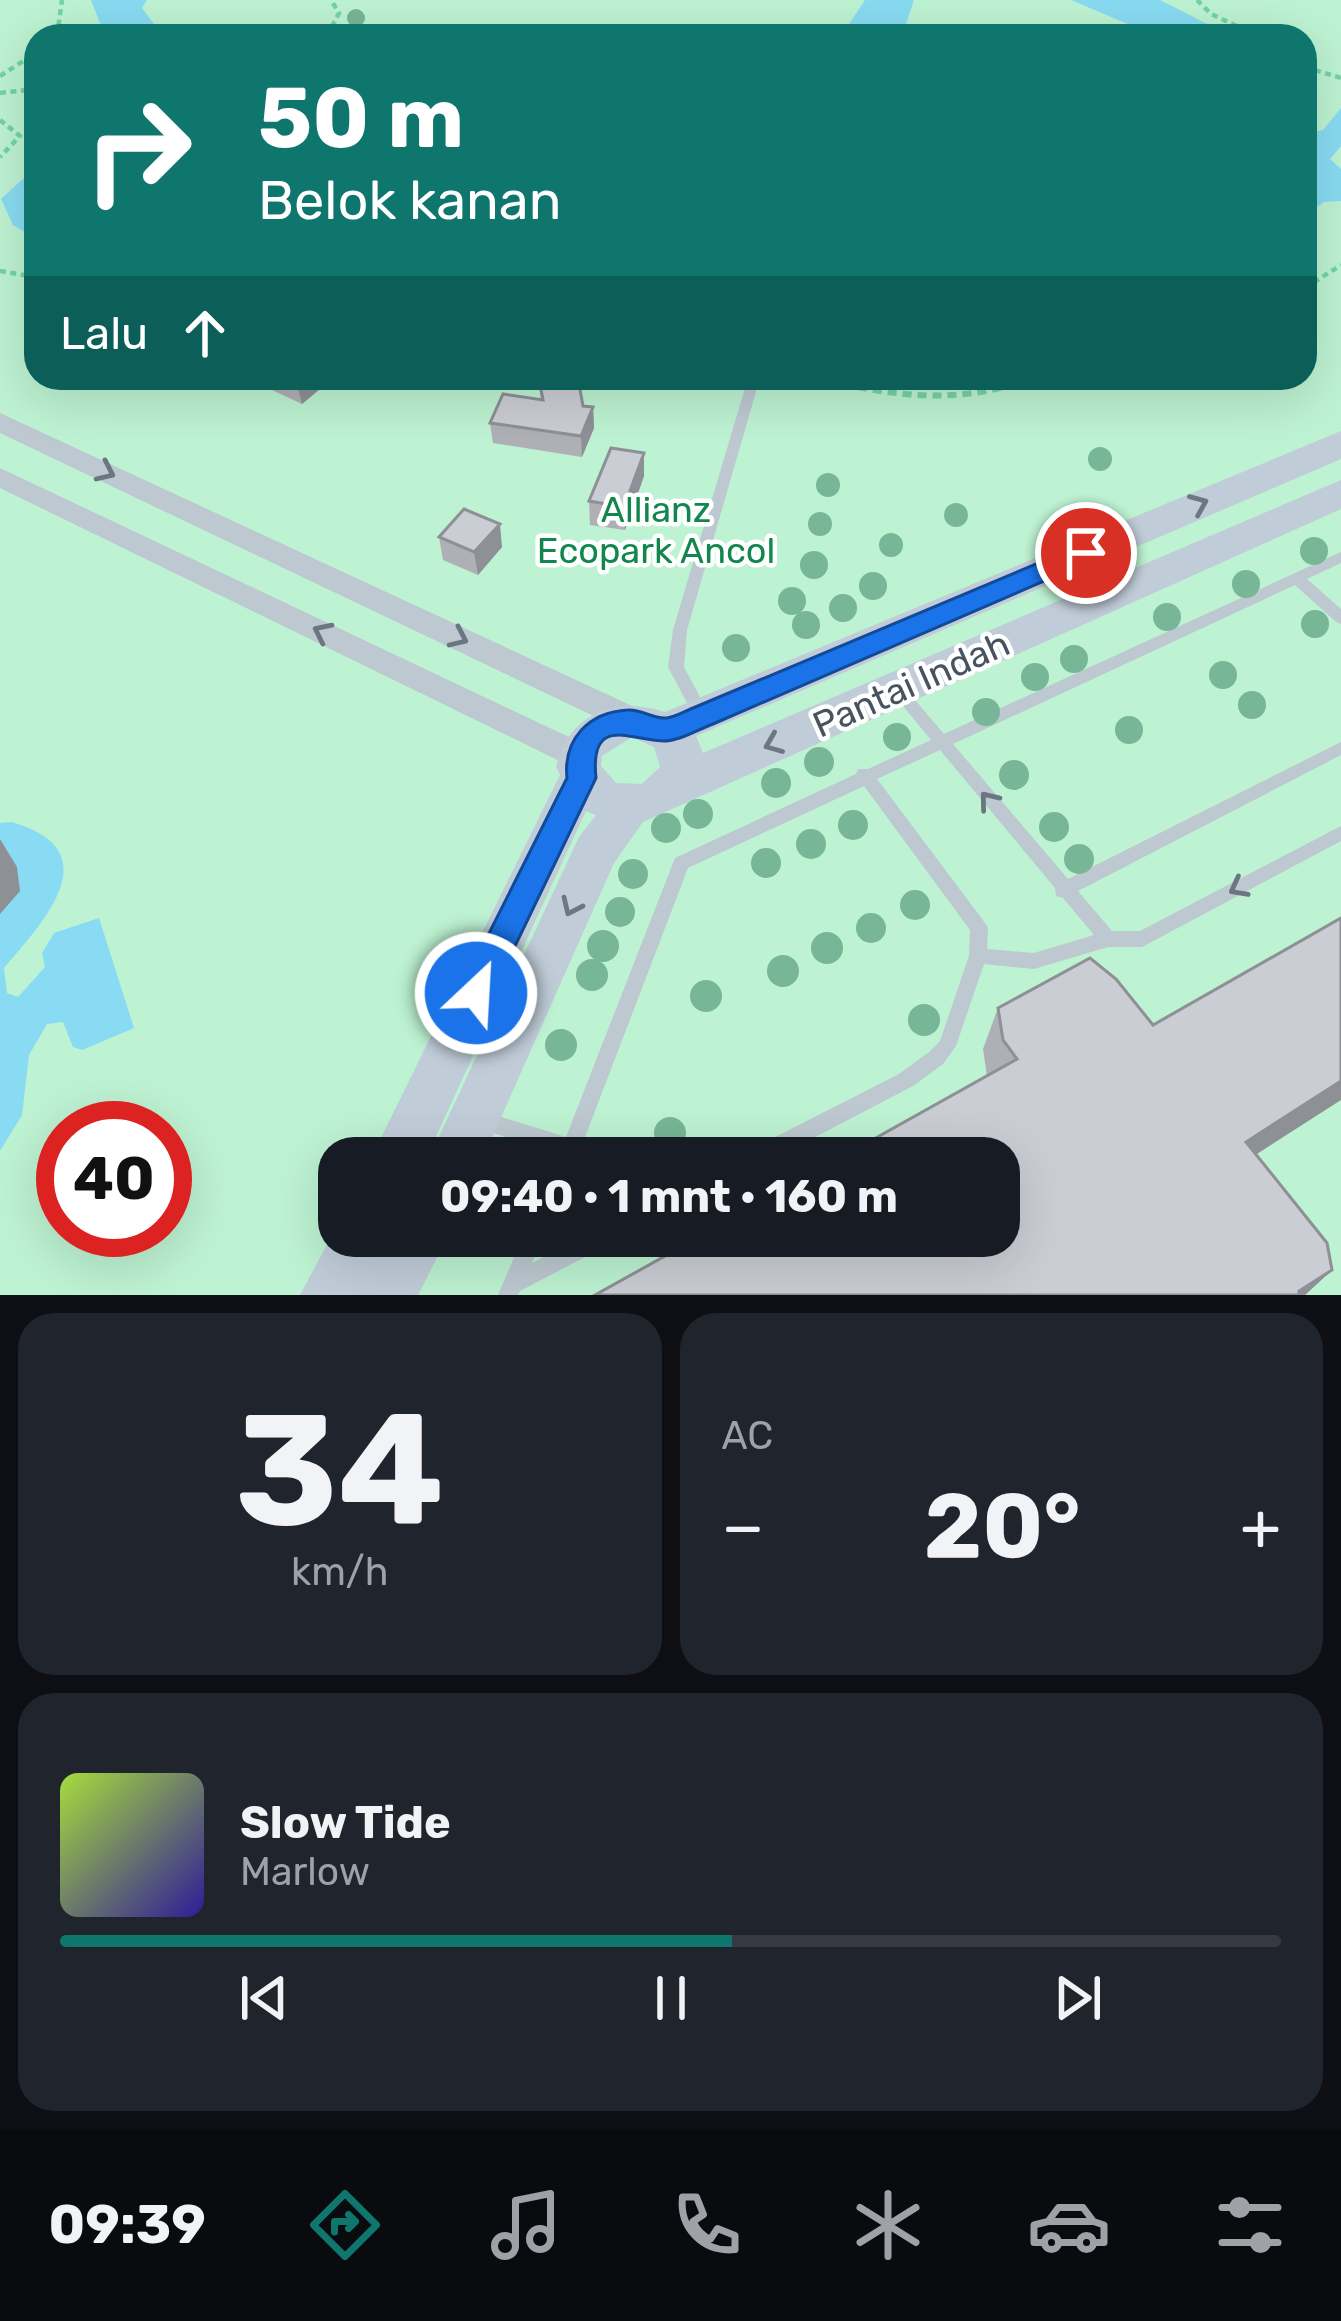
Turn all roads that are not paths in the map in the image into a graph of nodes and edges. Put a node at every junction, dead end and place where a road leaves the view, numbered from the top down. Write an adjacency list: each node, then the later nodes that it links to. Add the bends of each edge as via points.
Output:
1 (751, 390): 10 (lane, via 677,647 680,683)
2 (0, 422): 10 (street, one-way to 10)
3 (1341, 444): 10 (street, Pantai Indah, one-way to 3)
4 (0, 477): 13 (street, one-way to 4)
5 (1341, 494): 9 (street, Pantai Indah)
6 (1341, 557): 7 (lane)
7 (1297, 578): 8 (lane); 11 (lane)
8 (1341, 618)
9 (899, 691): 11 (lane); 15 (street, Pantai Indah, one-way to 15)
10 (667, 722): 13 (street, via 609,725 590,737); 15 (street, via 683,754)
11 (939, 740): 14 (lane); 18 (lane, one-way to 11)
12 (1341, 748): 18 (lane)
13 (580, 767): 16 (street, via 609,802); 21 (street)
14 (864, 775): 20 (lane, via 979,928); 23 (lane, via 682,863)
15 (677, 783): 16 (street)
16 (629, 806): 22 (street, one-way to 22, via 596,851)
17 (1341, 833): 19 (lane, one-way to 19, via 1142,939)
18 (1062, 891): 19 (lane)
19 (1108, 939): 20 (lane, via 1034,962)
20 (978, 956): 24 (lane, via 936,1058)
21 (408, 1137)
22 (465, 1137)
23 (575, 1137)
24 (796, 1137)
25 (350, 1257): 30 (street)
26 (408, 1257): 31 (street)
27 (524, 1257): 29 (lane)
28 (567, 1257): 29 (lane)
29 (510, 1289)
30 (329, 1295)
31 (387, 1295)

